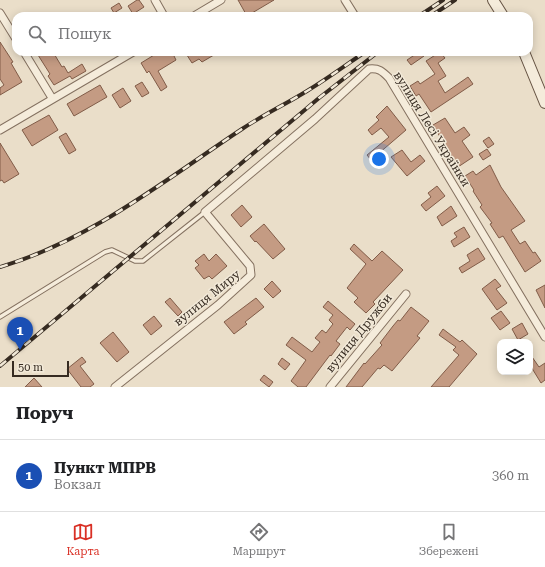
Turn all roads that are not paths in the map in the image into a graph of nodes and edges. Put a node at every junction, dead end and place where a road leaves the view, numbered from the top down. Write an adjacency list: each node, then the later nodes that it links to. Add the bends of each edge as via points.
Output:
1 (155, 0): 5 (street)
2 (221, 0): 6 (street)
3 (346, 0): 7 (street)
4 (493, 0): 8 (main road)
5 (162, 12)
6 (201, 12)
7 (353, 12)
8 (500, 12)
9 (0, 13): 10 (street)
10 (12, 32)
11 (26, 56): 14 (street)
12 (126, 56): 14 (street)
13 (526, 56): 15 (main road)
14 (52, 98): 16 (street)
15 (545, 103)
16 (0, 130)
17 (205, 212): 19 (lane, via 143,261 135,261 112,250 105,252); 20 (street, вулиця Лесі Українки, via 315,119 369,69 377,68 389,78); 21 (street, вулиця Миру, via 250,266 251,275 218,305)
18 (406, 294): 22 (street, вулиця Дружби)
19 (0, 317)
20 (545, 337)
21 (114, 387)
22 (330, 387)

